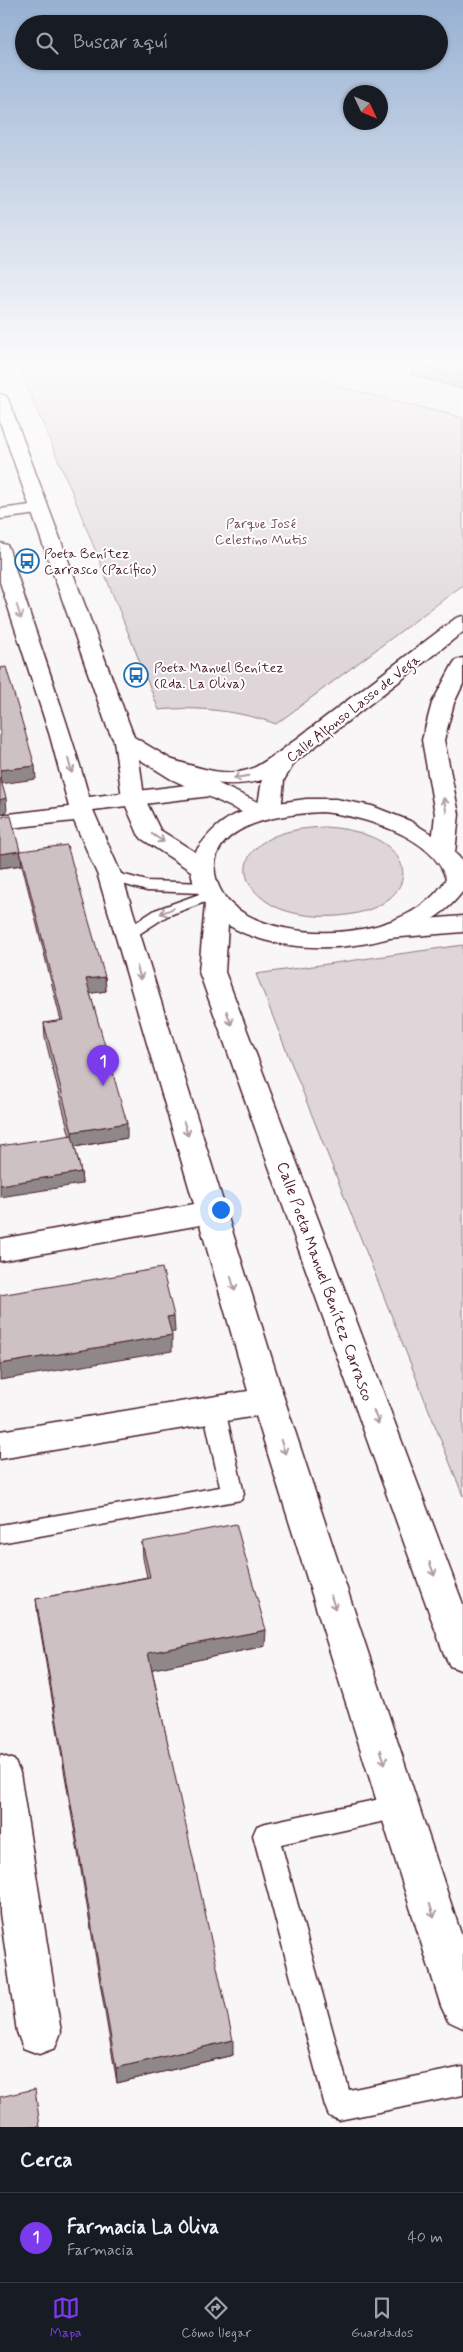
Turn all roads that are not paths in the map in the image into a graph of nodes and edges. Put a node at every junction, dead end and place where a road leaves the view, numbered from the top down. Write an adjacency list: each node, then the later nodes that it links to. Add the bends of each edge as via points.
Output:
1 (19, 461): 2 (main road)
2 (39, 509): 3 (main road); 7 (main road)
3 (0, 514)
4 (0, 549): 12 (main road, one-way to 12)
5 (463, 622): 8 (main road, Calle Alfonso Lasso de Vega)
6 (463, 664): 15 (main road, one-way to 6, via 447,814 433,740 443,703)
7 (125, 741): 9 (main road); 11 (main road)
8 (286, 758): 9 (main road, one-way to 9, via 258,774 234,778 204,777); 13 (main road, Calle Alfonso Lasso de Vega, via 273,780)
9 (159, 762): 10 (main road)
10 (211, 789): 11 (main road); 13 (main road)
11 (133, 797): 12 (main road); 18 (main road, one-way to 18, via 150,834)
12 (81, 809): 14 (main road); 16 (main road)
13 (266, 812): 15 (main road, Calle Poeta Manuel Benítez Carrasco, via 321,805 361,810 406,827); 18 (main road, Calle Poeta Manuel Benítez Carrasco, via 241,822 218,837 210,847)
14 (0, 822)
15 (443, 853): 17 (main road)
16 (110, 876): 18 (lane, via 147,886); 21 (main road)
17 (461, 881): 20 (main road, via 426,914)
18 (209, 889): 20 (main road, via 238,919 263,931 305,939 349,939); 21 (lane, one-way to 21, via 161,912); 28 (main road, Calle Poeta Manuel Benítez Carrasco, one-way to 28, via 212,972)
19 (463, 924): 20 (main road)
20 (389, 930)
21 (127, 935): 22 (main road, one-way to 22)
22 (211, 1212): 23 (main road); 24 (main road, one-way to 24)
23 (0, 1250)
24 (268, 1401): 25 (main road); 30 (main road, one-way to 30)
25 (214, 1409): 26 (main road); 27 (lane, via 233,1494)
26 (0, 1444)
27 (0, 1534)
28 (463, 1654)
29 (0, 1774): 32 (main road)
30 (399, 1807): 31 (main road, one-way to 31); 33 (lane, via 266,1835 338,2106)
31 (463, 2006)
32 (39, 2032)
33 (463, 2082)

